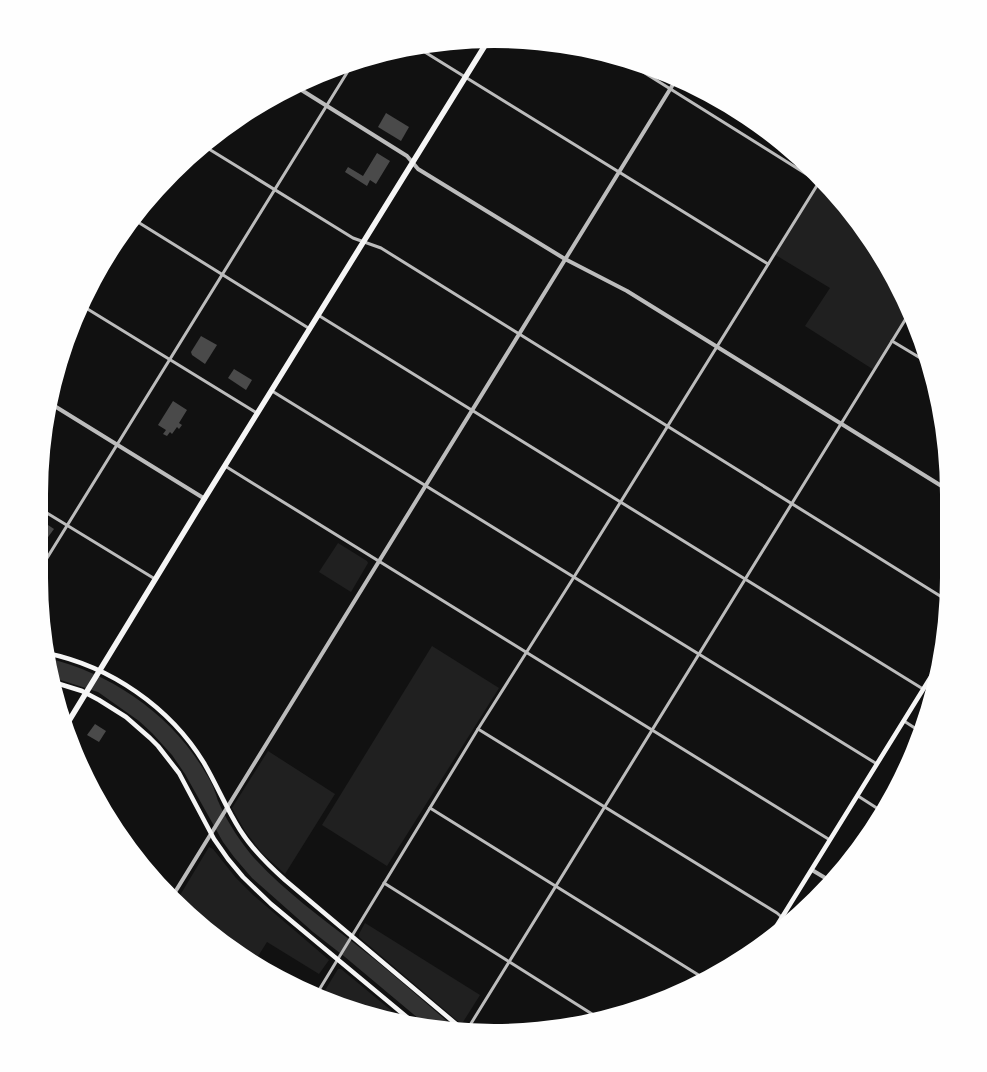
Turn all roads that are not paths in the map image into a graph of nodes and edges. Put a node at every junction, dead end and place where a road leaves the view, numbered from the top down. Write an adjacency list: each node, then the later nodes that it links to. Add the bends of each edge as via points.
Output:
1 (483, 48): 5 (highway)
2 (426, 53): 5 (street)
3 (348, 72): 9 (street)
4 (648, 75): 7 (street)
5 (465, 77): 11 (highway); 13 (street)
6 (673, 85): 7 (street)
7 (670, 89): 12 (street); 13 (street)
8 (302, 90): 9 (street)
9 (327, 106): 11 (street); 15 (street)
10 (210, 150): 15 (street)
11 (413, 162): 17 (highway); 18 (street, via 418,169)
12 (795, 165)
13 (619, 172): 18 (street); 19 (street)
14 (816, 186): 19 (street)
15 (275, 190): 17 (street); 20 (street)
16 (139, 223): 20 (street)
17 (364, 242): 22 (highway); 25 (street, via 381,248)
18 (565, 259): 25 (street); 27 (street, via 627,292)
19 (768, 264): 27 (street)
20 (222, 275): 24 (street); 29 (street)
21 (87, 309): 29 (street)
22 (318, 315): 24 (highway); 32 (street)
23 (905, 320): 26 (street)
24 (310, 329): 30 (highway)
25 (518, 334): 32 (street); 35 (street)
26 (892, 341): 28 (street); 34 (street)
27 (717, 347): 34 (street); 35 (street)
28 (918, 357)
29 (170, 359): 33 (street); 36 (street)
30 (272, 391): 33 (highway); 39 (street)
31 (56, 407): 36 (street)
32 (472, 410): 39 (street); 41 (street)
33 (258, 414): 37 (highway)
34 (841, 424): 38 (street); 42 (street)
35 (668, 426): 41 (street); 42 (street)
36 (118, 444): 40 (street); 44 (street)
37 (225, 466): 40 (highway); 46 (street)
38 (940, 485)
39 (425, 486): 46 (street); 47 (street)
40 (205, 499): 48 (highway)
41 (621, 502): 47 (street); 49 (street)
42 (792, 504): 49 (street); 50 (street)
43 (48, 514): 44 (street)
44 (67, 525): 45 (street); 48 (street)
45 (48, 556)
46 (379, 561): 51 (street); 66 (street)
47 (574, 578): 51 (street); 53 (street)
48 (155, 579): 54 (highway)
49 (746, 579): 53 (street); 57 (street)
50 (939, 596)
51 (527, 653): 62 (street); 63 (street)
52 (54, 655): 54 (main road)
53 (699, 655): 63 (street); 64 (street)
54 (99, 671): 58 (highway); 66 (main road, via 135,692 173,723 198,754)
55 (61, 685): 58 (main road)
56 (926, 686): 57 (main road)
57 (924, 689): 60 (main road)
58 (86, 693): 59 (highway); 70 (main road, via 126,717 158,746 179,773)
59 (70, 719)
60 (904, 721): 61 (street); 64 (main road)
61 (914, 727)
62 (478, 729): 67 (street); 68 (street)
63 (652, 730): 67 (street); 71 (street)
64 (877, 764): 65 (main road)
65 (858, 796): 69 (street); 71 (main road)
66 (227, 807): 70 (street); 79 (main road, via 260,857)
67 (604, 807): 75 (street); 77 (street)
68 (430, 808): 74 (street); 75 (street)
69 (876, 808)
70 (211, 833): 76 (street); 80 (main road, via 253,888)
71 (830, 840): 72 (main road)
72 (812, 870): 73 (street); 77 (main road)
73 (825, 878)
74 (384, 883): 79 (street); 81 (street)
75 (556, 886): 81 (street); 82 (street)
76 (175, 891)
77 (782, 917): 78 (main road)
78 (780, 920)
79 (352, 936): 80 (street); 86 (main road)
80 (338, 959): 83 (street); 85 (main road)
81 (509, 962): 84 (street); 87 (street)
82 (698, 975)
83 (319, 989)
84 (591, 1013)
85 (406, 1016)
86 (455, 1023)
87 (471, 1024)

